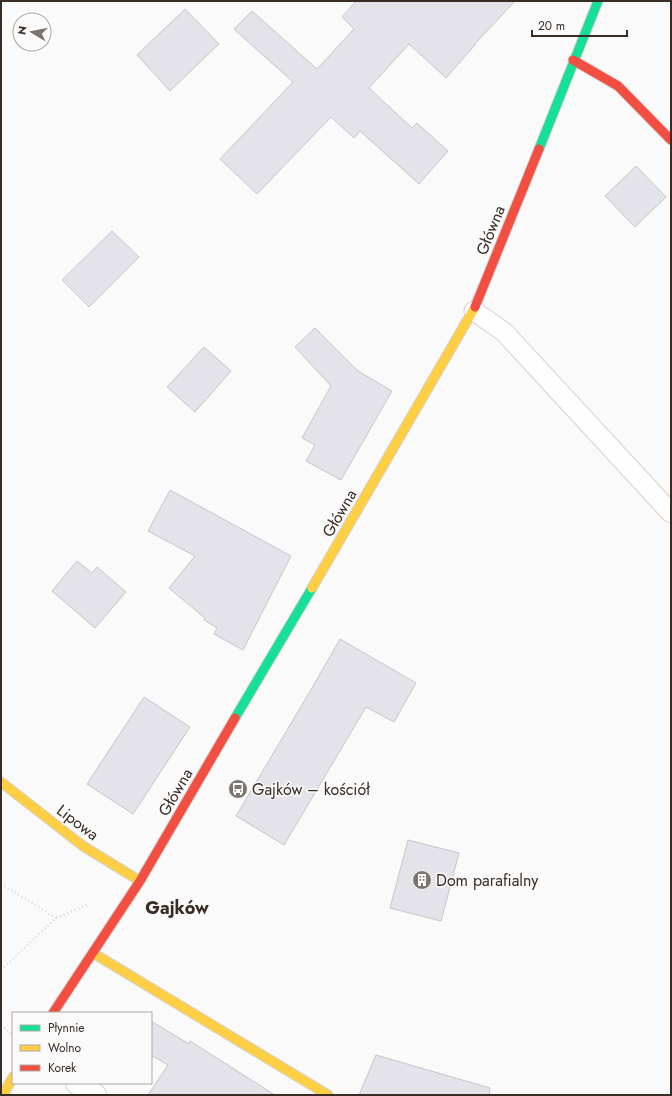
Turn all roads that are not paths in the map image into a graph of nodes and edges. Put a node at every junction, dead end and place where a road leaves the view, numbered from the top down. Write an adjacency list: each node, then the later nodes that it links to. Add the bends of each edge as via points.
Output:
1 (598, 1): 2 (street, Główna)
2 (573, 60): 3 (street, via 618,86); 4 (street, Główna)
3 (671, 140)
4 (474, 311): 5 (lane, via 504,332); 7 (street, Główna)
5 (671, 513)
6 (1, 782): 7 (street, Lipowa, via 83,846)
7 (140, 880): 8 (street, Główna)
8 (93, 953): 9 (street, Główna); 14 (street)
9 (54, 1012)
10 (12, 1079): 12 (street)
11 (79, 1084): 13 (street)
12 (3, 1095)
13 (96, 1095)
14 (328, 1095)

